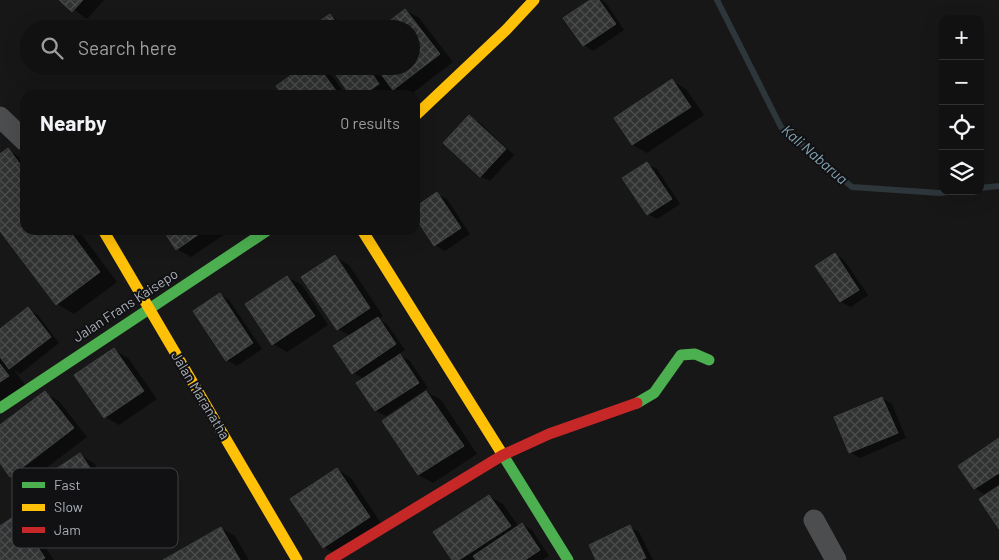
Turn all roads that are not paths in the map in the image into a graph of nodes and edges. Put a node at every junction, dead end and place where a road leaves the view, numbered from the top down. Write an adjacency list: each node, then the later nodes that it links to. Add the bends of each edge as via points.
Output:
1 (534, 0): 2 (street)
2 (420, 111)
3 (0, 117): 4 (street)
4 (20, 136)
5 (106, 235): 8 (street, Jalan Maranatha)
6 (260, 235): 8 (street, Jalan Frans Kaisepo)
7 (365, 235): 11 (street)
8 (149, 307): 10 (street, Jalan Frans Kaisepo); 13 (street, Jalan Maranatha)
9 (709, 360): 11 (street, via 699,355 680,355 654,392 642,402 549,434)
10 (0, 408)
11 (503, 455): 14 (street); 15 (street)
12 (814, 520): 16 (street)
13 (298, 560)
14 (330, 560)
15 (568, 560)
16 (836, 560)

